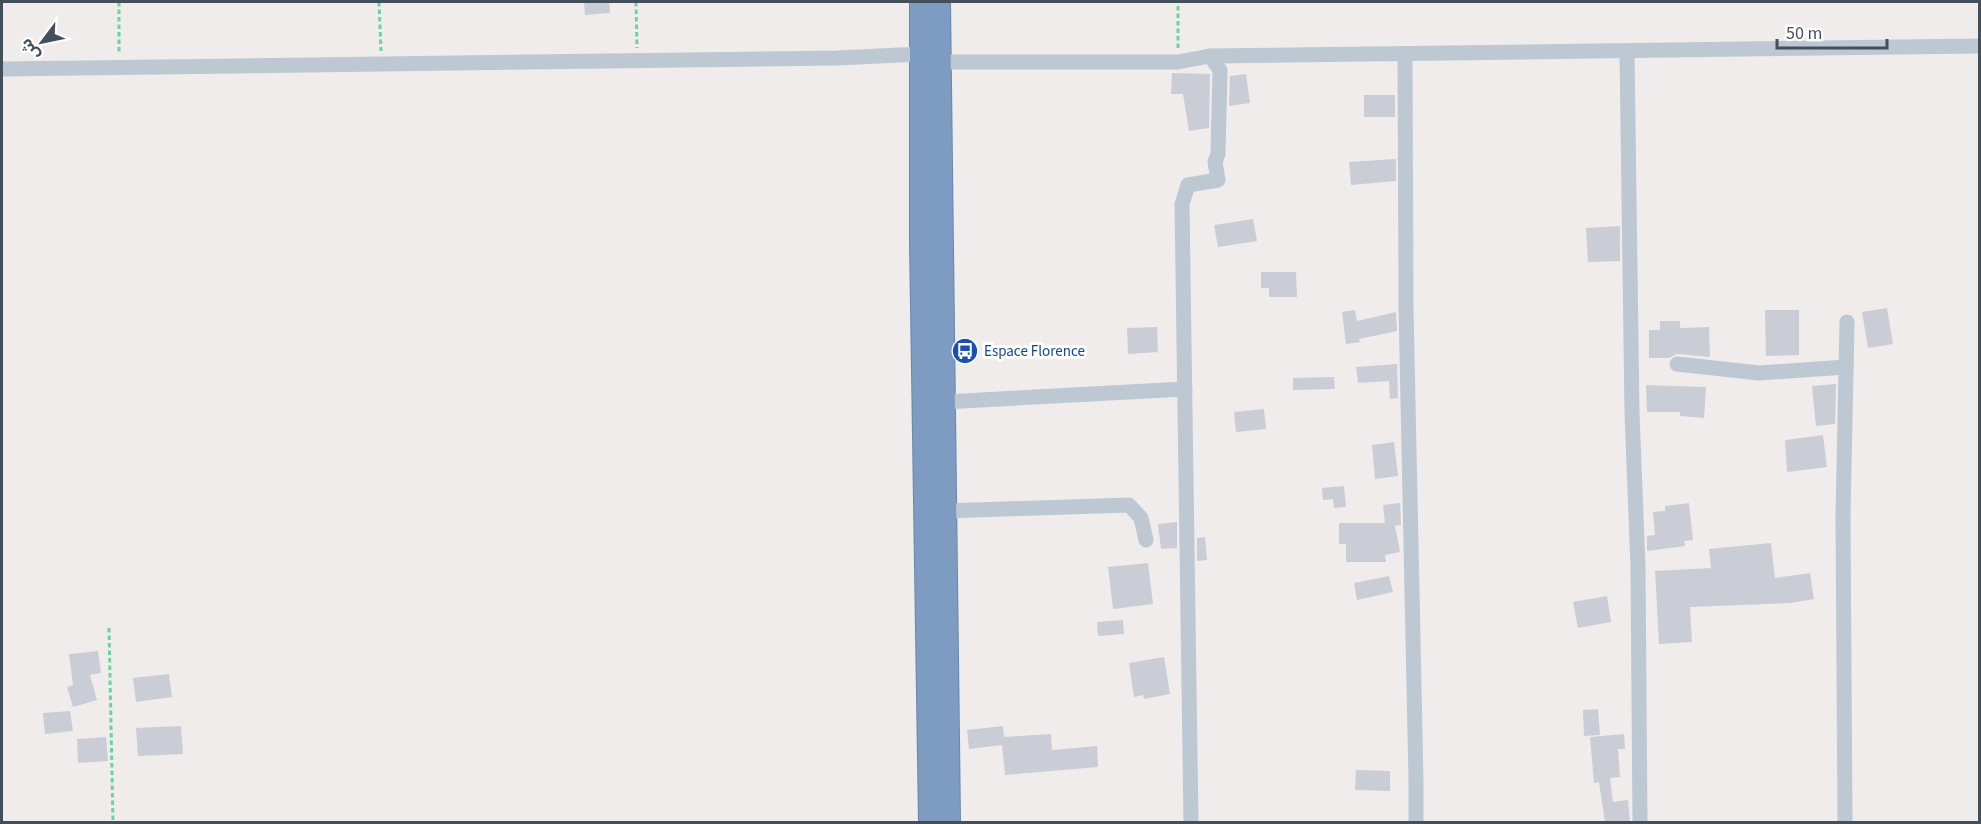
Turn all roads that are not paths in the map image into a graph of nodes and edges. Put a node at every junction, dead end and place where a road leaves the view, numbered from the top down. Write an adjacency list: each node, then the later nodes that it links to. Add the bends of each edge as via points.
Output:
1 (921, 2): 7 (highway)
2 (939, 2): 7 (highway)
3 (1980, 46): 4 (street)
4 (1627, 52): 5 (street); 20 (street)
5 (1405, 54): 6 (street); 19 (street)
6 (1210, 56): 7 (street, via 1178,62); 12 (street, via 1220,70 1215,162 1218,180 1188,186 1182,204)
7 (930, 58): 8 (street); 13 (highway); 16 (highway, via 921,241)
8 (2, 69)
9 (1847, 322): 11 (street)
10 (1677, 364): 11 (street, via 1759,373)
11 (1846, 367): 21 (street)
12 (1185, 389): 13 (street); 18 (street)
13 (943, 402): 14 (highway)
14 (944, 511): 15 (street, via 1129,505 1141,518); 17 (highway)
15 (1146, 540)
16 (930, 822)
17 (949, 822)
18 (1191, 822)
19 (1416, 822)
20 (1640, 822)
21 (1845, 822)

